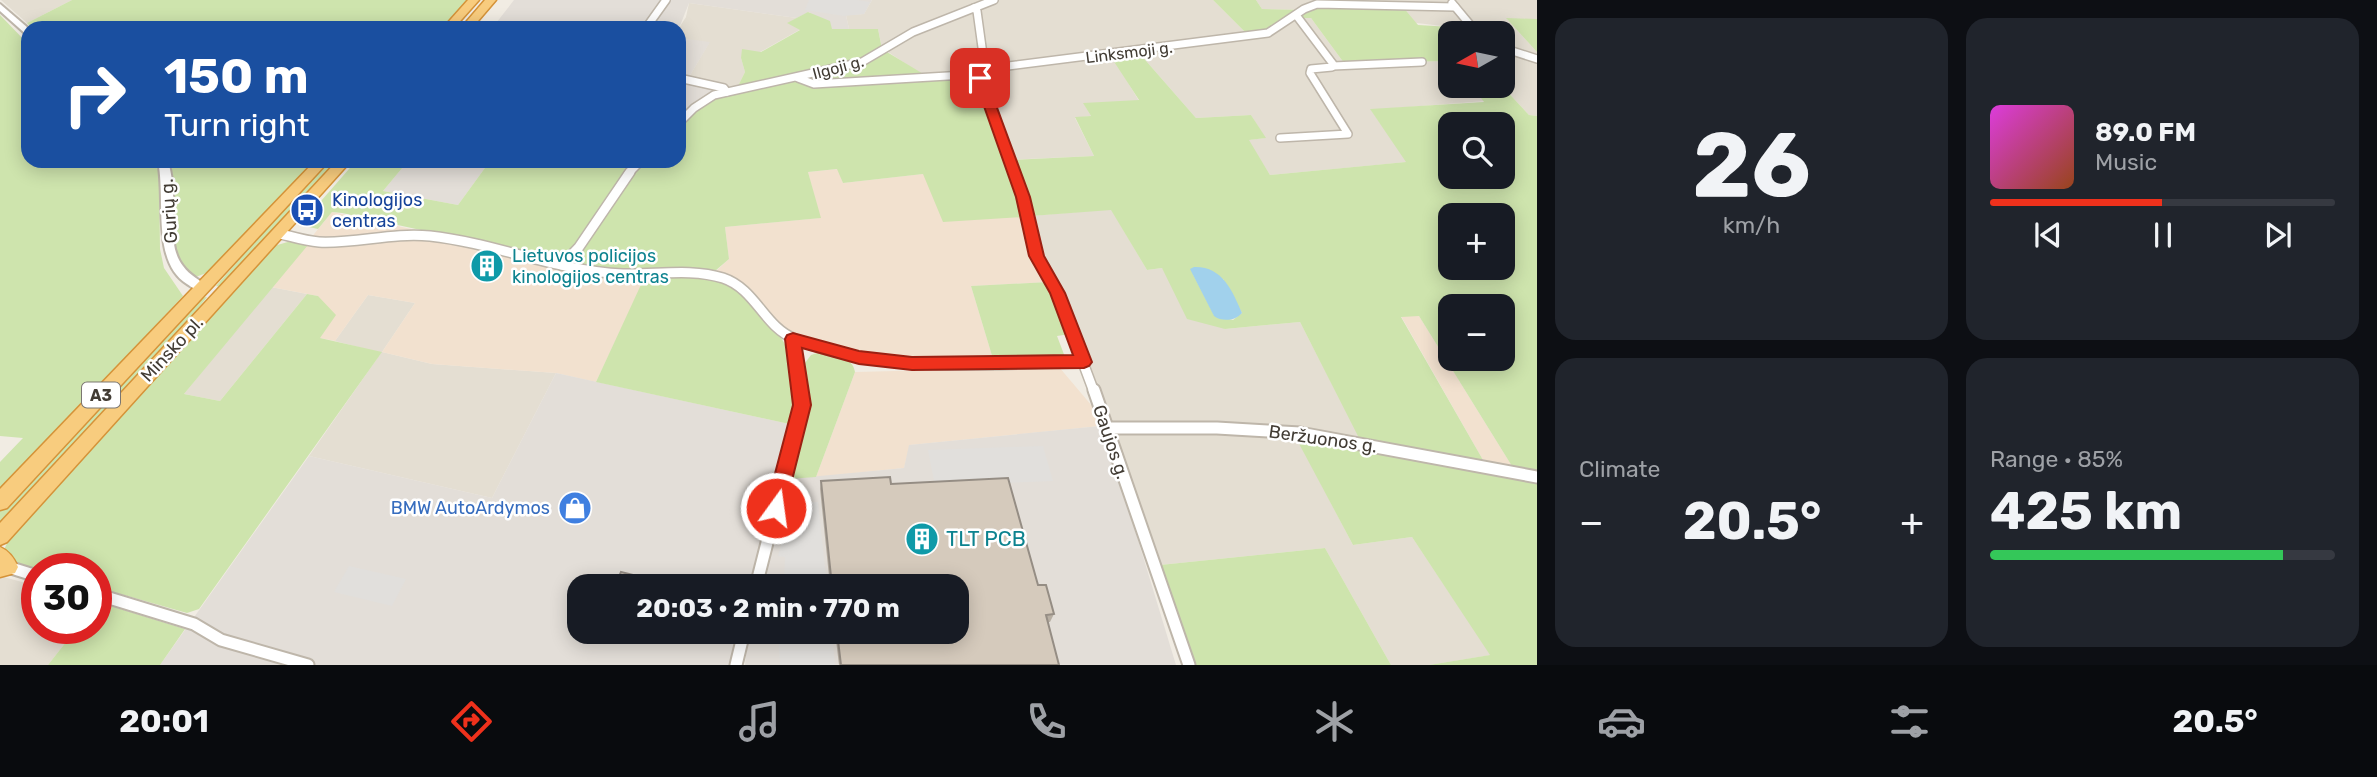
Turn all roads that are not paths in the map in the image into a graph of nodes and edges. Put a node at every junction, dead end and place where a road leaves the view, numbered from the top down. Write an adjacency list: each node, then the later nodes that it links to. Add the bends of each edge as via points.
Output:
1 (474, 0): 12 (highway)
2 (491, 0): 13 (highway)
3 (666, 0): 14 (street)
4 (994, 0): 9 (street, Ilgoji g.)
5 (1304, 0): 7 (street); 10 (street)
6 (1452, 3): 7 (street, Linksmoji g.); 15 (street)
7 (1317, 4): 10 (street, Linksmoji g.)
8 (0, 6): 16 (street)
9 (974, 8): 21 (street, Gaujos g.); 22 (street, Ilgoji g., via 913,32 862,62)
10 (1304, 9): 11 (street, Linksmoji g.)
11 (1296, 15): 20 (street); 21 (street, Linksmoji g., via 1262,34)
12 (454, 21)
13 (472, 21)
14 (651, 21)
15 (1467, 21)
16 (21, 26)
17 (1516, 52): 18 (street)
18 (1537, 59)
19 (1422, 62): 20 (street)
20 (1333, 66): 26 (street, via 1310,70 1348,134)
21 (983, 71): 22 (street, Linksmoji g., via 814,84); 36 (street, Gaujos g., via 1023,197 1036,256 1057,293)
22 (798, 78): 24 (street, Ilgoji g.)
23 (686, 80): 24 (street)
24 (727, 92): 25 (street, Ilgoji g., via 706,99)
25 (686, 117)
26 (1280, 138)
27 (164, 168): 33 (street, Gurių g., via 172,254 184,279)
28 (315, 168): 33 (highway, Minsko pl. / A3)
29 (337, 168): 31 (highway, Minsko pl. / A3)
30 (634, 168): 32 (street)
31 (277, 233): 32 (street, via 317,242 429,236); 34 (highway, Minsko pl. / A3)
32 (562, 265): 35 (street, via 622,274 675,272 723,278 755,299 778,329)
33 (202, 288): 34 (highway, via 211,296); 39 (highway, Minsko pl. / A3)
34 (208, 310): 40 (highway, Minsko pl. / A3)
35 (793, 339): 36 (street, via 859,358 912,363); 43 (street, via 802,405)
36 (1084, 362): 37 (street, Gaujos g.)
37 (1105, 428): 38 (street, Beržuonos g., via 1270,430 1327,436); 48 (street, Gaujos g.)
38 (1537, 477)
39 (0, 502)
40 (0, 539)
41 (3, 564): 42 (street)
42 (21, 570)
43 (759, 574)
44 (112, 599): 46 (street, via 194,624 221,640)
45 (741, 644): 47 (street)
46 (308, 665)
47 (736, 665)
48 (1189, 665)

